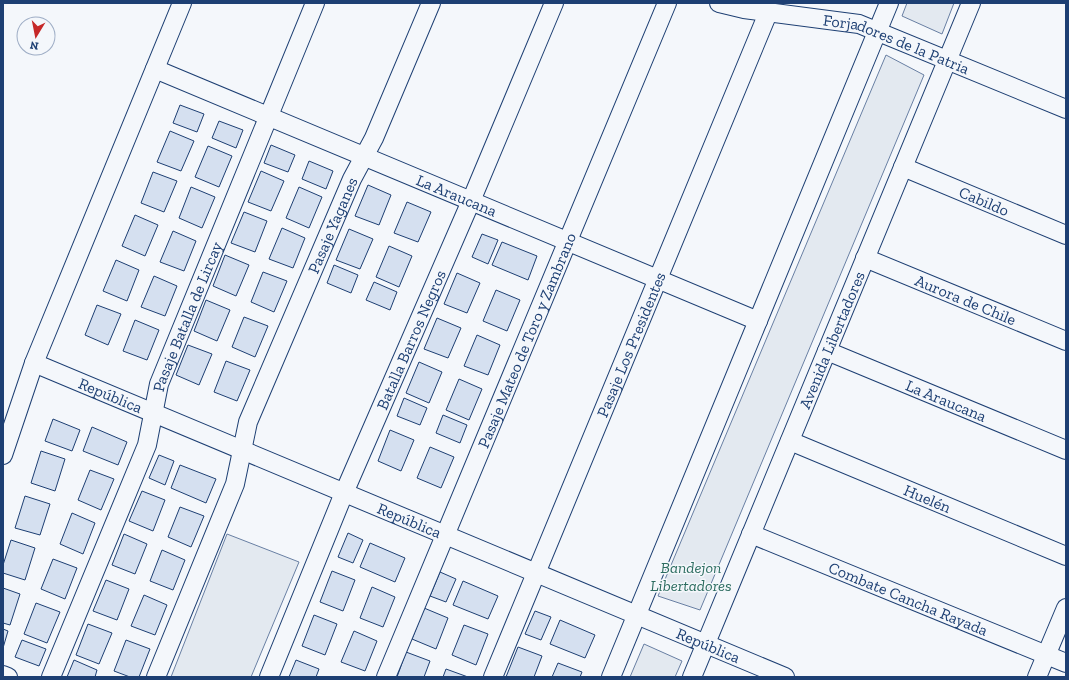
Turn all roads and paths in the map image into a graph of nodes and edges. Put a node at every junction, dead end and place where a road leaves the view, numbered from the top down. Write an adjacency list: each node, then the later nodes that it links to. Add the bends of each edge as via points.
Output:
1 (182, 3): 12 (street)
2 (315, 3): 14 (street, Pasaje Batalla de Lircay)
3 (431, 3): 15 (street, Pasaje Yaganes)
4 (554, 3): 17 (street, Batalla Barros Negros)
5 (667, 3): 19 (street, Pasaje Mateo de Toro y Zambrano)
6 (719, 3): 9 (street, Forjadores de la Patria)
7 (889, 3): 10 (street)
8 (971, 3): 11 (street, Avenida Libertadores)
9 (768, 12): 10 (street, Forjadores de la Patria, via 860,24); 21 (street, Pasaje Los Presidentes)
10 (878, 31): 11 (street, Forjadores de la Patria); 22 (street)
11 (947, 60): 13 (street, Forjadores de la Patria); 16 (street, Avenida Libertadores)
12 (155, 69): 14 (street, La Araucana); 25 (street)
13 (1066, 109)
14 (268, 117): 15 (street, La Araucana); 26 (street, Pasaje Batalla de Lircay, via 159,384)
15 (364, 157): 17 (street, La Araucana); 28 (street, Pasaje Yaganes, via 352,179 248,422)
16 (903, 167): 18 (street, Cabildo); 20 (street, Avenida Libertadores)
17 (471, 201): 19 (street, La Araucana); 31 (street, Batalla Barros Negros)
18 (1066, 235)
19 (568, 242): 21 (street, La Araucana); 33 (street, Pasaje Mateo de Toro y Zambrano)
20 (865, 258): 23 (street, Aurora de Chile); 24 (street, Avenida Libertadores)
21 (658, 279): 22 (street, La Araucana); 35 (street, Pasaje Los Presidentes)
22 (758, 321): 37 (street)
23 (1066, 341)
24 (827, 351): 27 (street, Avenida Libertadores); 29 (street, La Araucana)
25 (34, 363): 26 (street, República); 30 (street)
26 (154, 413): 28 (street, República); 43 (street, Pasaje Batalla de Lircay, via 147,445)
27 (790, 441): 32 (street, Avenida Libertadores); 34 (street, Huelén)
28 (243, 450): 31 (street, República); 44 (street, Pasaje Yaganes, via 235,484)
29 (1066, 450)
30 (3, 455)
31 (344, 493): 33 (street, República); 45 (street, Batalla Barros Negros)
32 (751, 534): 38 (street, Avenida Libertadores); 39 (street, Combate Cancha Rayada)
33 (445, 535): 35 (street, República); 46 (street, Pasaje Mateo de Toro y Zambrano)
34 (1066, 556)
35 (536, 573): 37 (street, República); 47 (street, Pasaje Los Presidentes)
36 (1066, 608): 39 (street)
37 (637, 615): 38 (street, República); 48 (street)
38 (706, 644): 49 (street, Avenida Libertadores); 50 (street, República)
39 (1046, 655): 40 (street, Combate Cancha Rayada); 51 (street)
40 (1066, 664)
41 (3, 675): 42 (street)
42 (8, 677)
43 (51, 677)
44 (156, 677)
45 (269, 677)
46 (386, 677)
47 (493, 677)
48 (611, 677)
49 (692, 677)
50 (785, 677)
51 (1037, 677)

